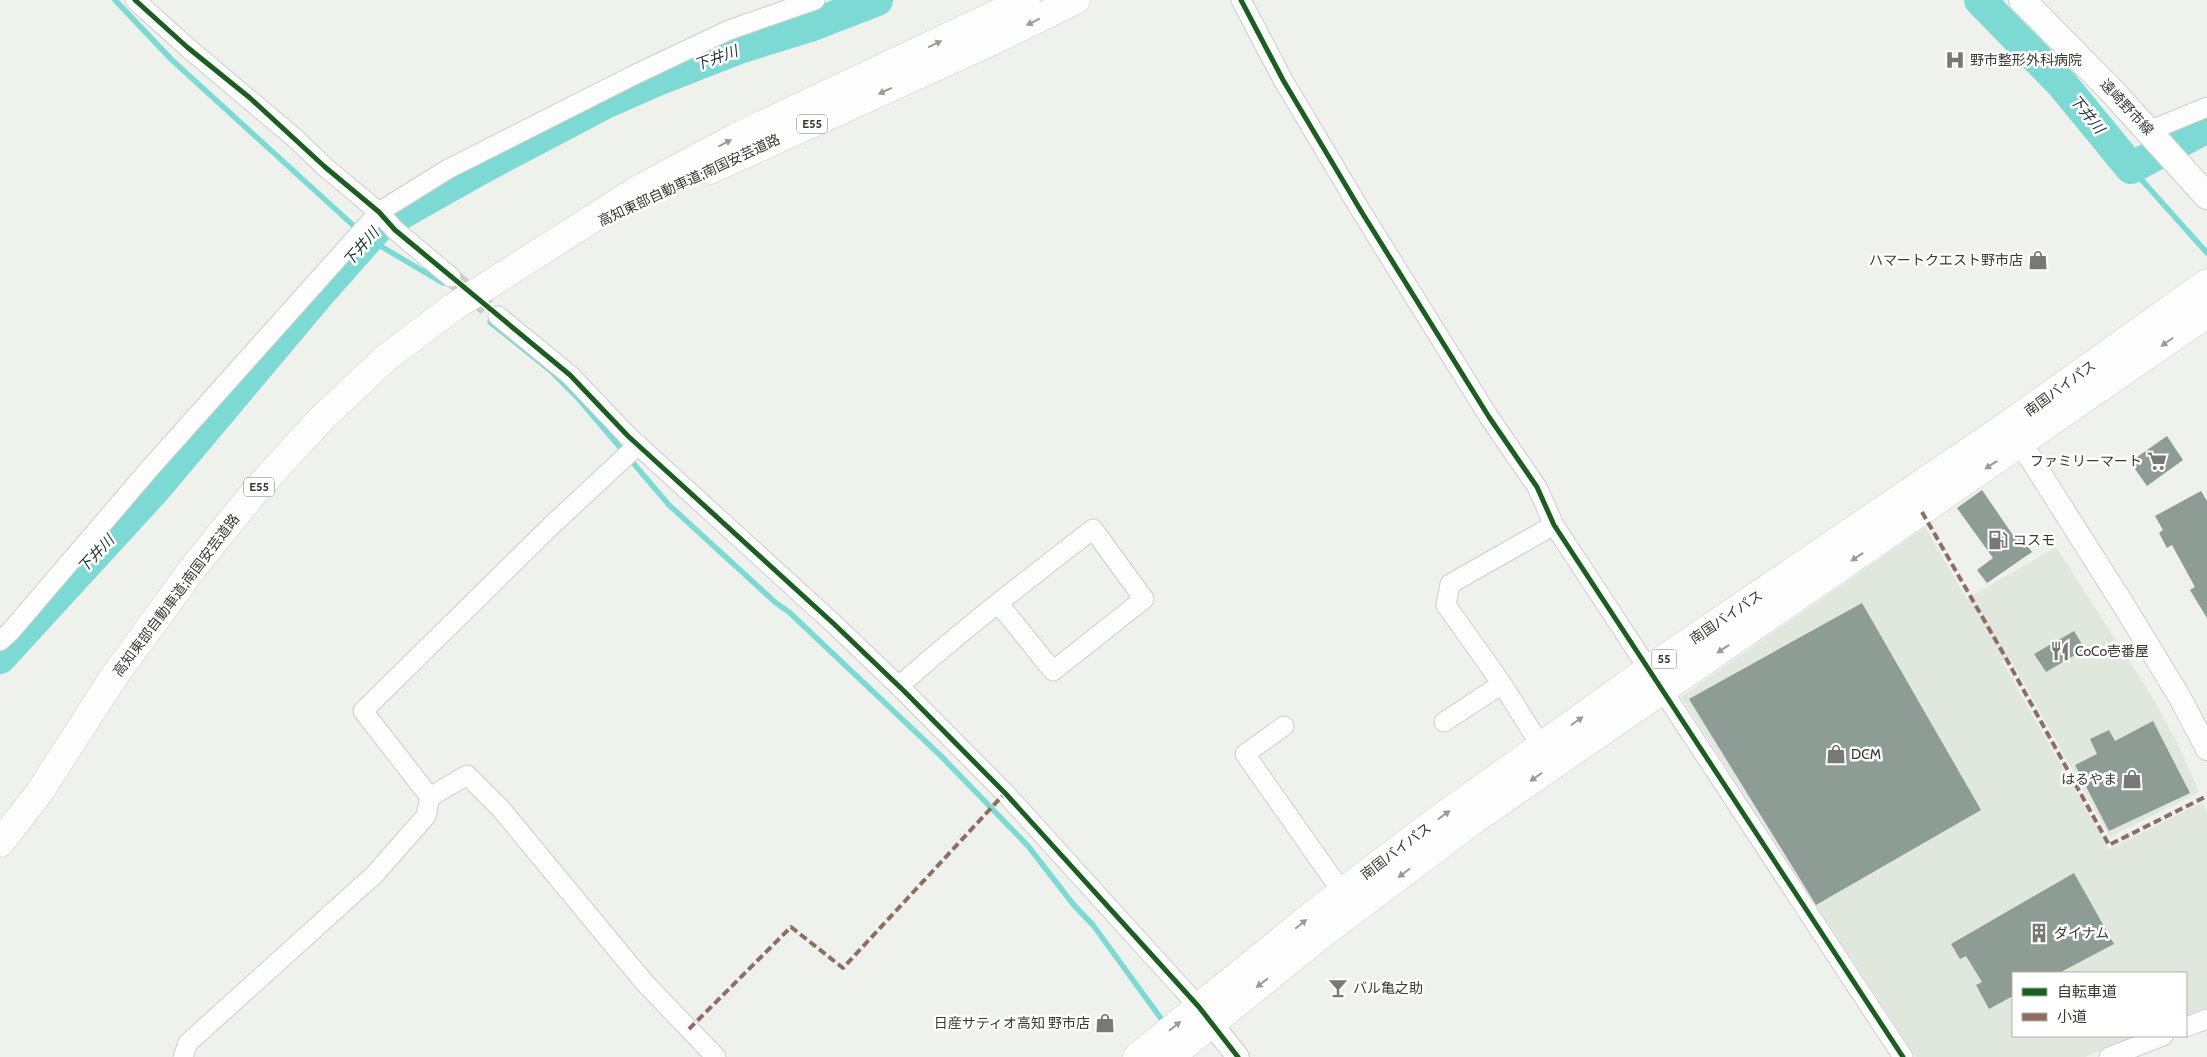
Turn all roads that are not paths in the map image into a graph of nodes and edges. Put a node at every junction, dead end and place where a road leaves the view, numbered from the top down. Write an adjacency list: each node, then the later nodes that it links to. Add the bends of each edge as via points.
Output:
1 (135, 0): 10 (street)
2 (815, 0): 10 (street, via 729,30 636,74 448,169)
3 (1026, 0): 11 (highway, 高知東部自動車道;南国安芸道路 / E55, one-way to 3, via 639,189 736,137)
4 (1076, 0): 11 (highway, 高知東部自動車道;南国安芸道路 / E55, one-way to 11)
5 (1241, 0): 18 (street, via 1283,80 1346,187 1489,417 1537,487)
6 (2022, 0): 8 (main road, 遠崎野市線)
7 (2207, 107): 8 (street)
8 (2149, 131): 9 (main road, 遠崎野市線)
9 (2207, 196)
10 (379, 212): 12 (street, via 395,230); 20 (street)
11 (547, 246): 28 (highway, 高知東部自動車道;南国安芸道路 / E55, via 452,308 386,358 322,418 256,489 193,568 113,678)
12 (451, 277)
13 (2207, 283): 16 (highway, 南国バイパス / 55)
14 (2207, 314): 16 (highway, 南国バイパス / 55, one-way to 16)
15 (498, 316): 17 (street, via 570,375)
16 (2016, 434): 21 (highway, 南国バイパス / 55); 27 (street, via 2126,608)
17 (638, 445): 23 (street); 29 (street, via 363,710)
18 (1554, 525): 21 (street); 22 (street, via 1450,584 1446,605)
19 (998, 603): 19 (street, via 1093,529 1144,599 1053,671); 23 (street)
20 (3, 631)
21 (1656, 680): 26 (highway, 南国バイパス / 55, one-way to 21); 33 (highway, 南国バイパス / 55, one-way to 33, via 1333,926); 42 (street)
22 (1502, 684): 24 (street); 26 (street)
23 (899, 686): 33 (street, via 1005,793)
24 (1444, 722)
25 (1284, 726): 32 (street, via 1245,754)
26 (1541, 746): 32 (highway, 南国バイパス / 55, one-way to 26)
27 (2207, 749)
28 (39, 793): 30 (highway, 高知東部自動車道;南国安芸道路 / E55); 31 (highway)
29 (430, 797): 37 (street, via 426,816 375,874 188,1043); 38 (street, via 467,775 501,809 644,982)
30 (0, 843)
31 (0, 859)
32 (1342, 892): 33 (highway, 南国バイパス / 55, one-way to 32)
33 (1204, 1015): 39 (highway, 南国バイパス / 55, one-way to 33); 40 (highway, 南国バイパス / 55); 41 (street)
34 (2207, 1019): 35 (street)
35 (2187, 1027)
36 (2160, 1037): 43 (street)
37 (183, 1057)
38 (716, 1057)
39 (1138, 1057)
40 (1170, 1057)
41 (1238, 1057)
42 (1903, 1057)
43 (2110, 1057)

